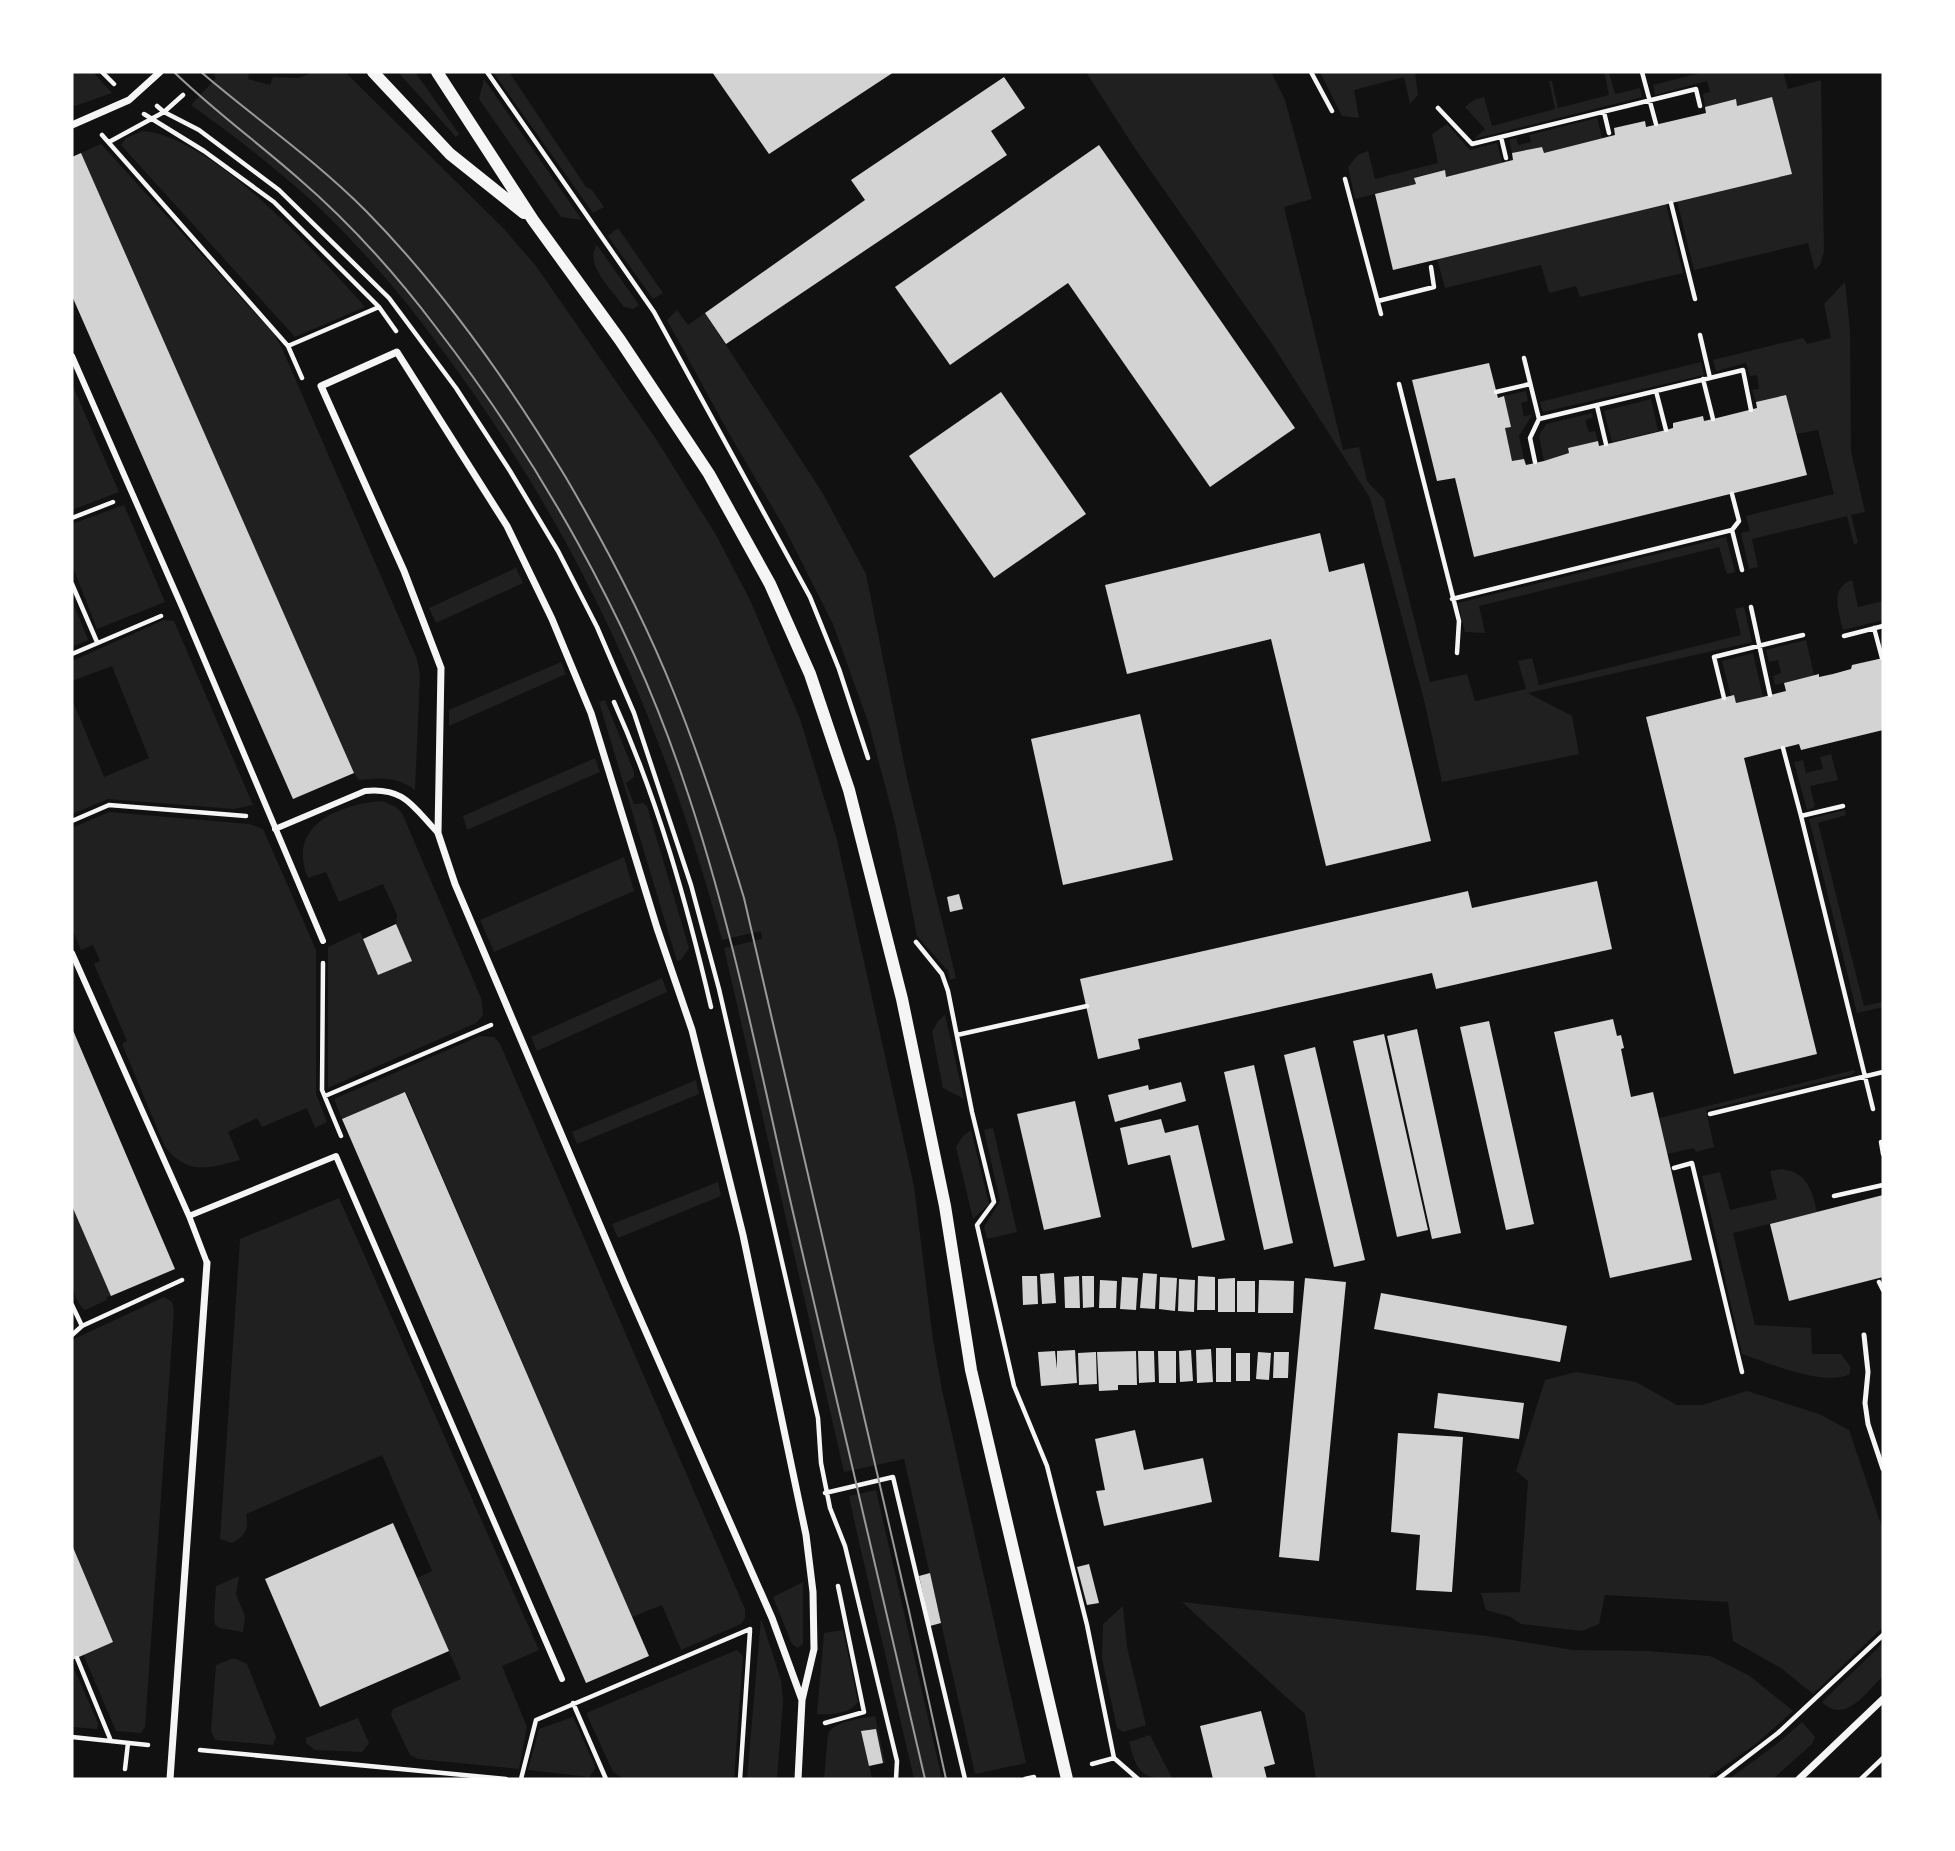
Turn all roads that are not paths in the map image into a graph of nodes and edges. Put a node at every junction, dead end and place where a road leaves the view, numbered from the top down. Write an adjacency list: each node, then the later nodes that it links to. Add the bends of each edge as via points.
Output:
1 (160, 72): 4 (street, via 129,100)
2 (373, 72): 5 (street, via 450,154)
3 (441, 73): 5 (street)
4 (72, 125)
5 (533, 220): 20 (street, via 648,382 744,532 793,634 833,737 902,999 943,1194 971,1370)
6 (72, 356): 7 (street)
7 (275, 829): 8 (street, via 365,791 380,790 401,795); 9 (street)
8 (438, 833): 17 (street, via 455,884 762,1595); 17 (street, via 441,668 404,571 321,386 397,352 507,526 552,619 594,723 692,1030 743,1235 806,1535 814,1649)
9 (323, 941)
10 (72, 954): 11 (street)
11 (189, 1216): 12 (street); 15 (street, via 336,1156)
12 (207, 1263): 18 (street)
13 (1864, 1335): 14 (lane, via 1865,1403)
14 (1883, 1469)
15 (562, 1679)
16 (1883, 1699): 21 (street)
17 (802, 1700): 19 (street)
18 (170, 1779)
19 (798, 1779)
20 (1068, 1779)
21 (1799, 1779)

